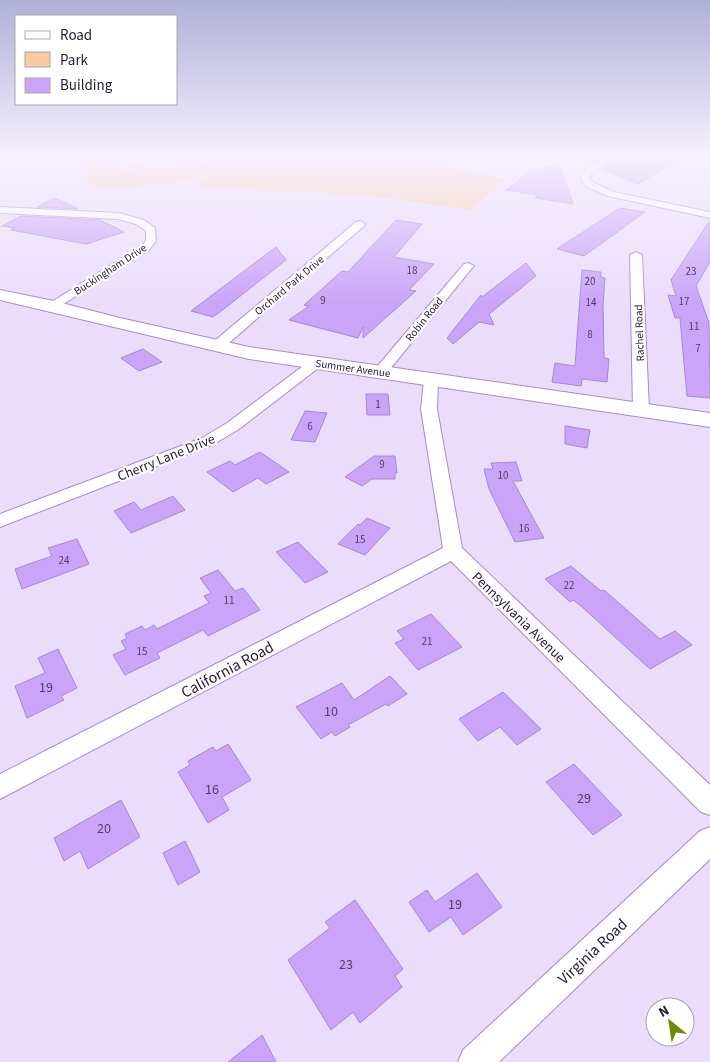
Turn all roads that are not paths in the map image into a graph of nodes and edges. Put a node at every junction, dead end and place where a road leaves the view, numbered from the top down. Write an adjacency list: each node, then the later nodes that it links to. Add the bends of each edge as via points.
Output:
1 (670, 207): 3 (street)
2 (0, 210): 8 (street, Buckingham Drive, via 118,216 140,222 152,232 151,241 145,248)
3 (710, 215)
4 (360, 224): 9 (street, Orchard Park Drive)
5 (636, 255): 13 (street, Rachel Road)
6 (468, 266): 11 (street, Robin Road)
7 (0, 295): 8 (street, Summer Avenue)
8 (54, 306): 9 (street, Summer Avenue)
9 (217, 346): 10 (street, Summer Avenue)
10 (316, 363): 11 (street, Summer Avenue); 15 (street, Cherry Lane Drive, via 208,442)
11 (381, 371): 12 (street, Summer Avenue)
12 (431, 380): 13 (street, Summer Avenue); 16 (street, Pennsylvania Avenue, via 430,409)
13 (641, 410): 14 (street, Summer Avenue)
14 (710, 420)
15 (0, 521)
16 (454, 551): 17 (street, California Road); 18 (street, Pennsylvania Avenue)
17 (0, 787)
18 (710, 803)
19 (710, 840): 20 (street, Virginia Road)
20 (475, 1062)

